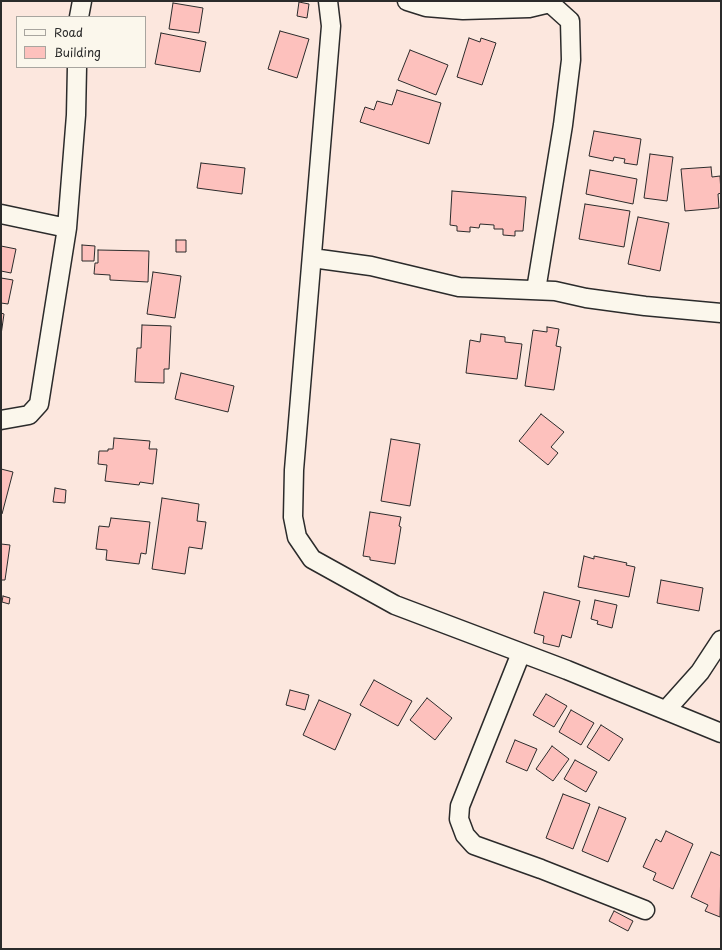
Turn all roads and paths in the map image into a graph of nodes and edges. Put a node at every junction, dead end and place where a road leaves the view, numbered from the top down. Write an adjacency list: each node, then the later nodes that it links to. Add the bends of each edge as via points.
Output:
1 (82, 1): 5 (street)
2 (328, 1): 9 (street, via 331,26)
3 (407, 1): 4 (street, via 426,8 463,10 529,8)
4 (551, 2): 10 (street, via 570,21 571,60)
5 (79, 16)
6 (77, 68): 8 (street)
7 (1, 214): 8 (street)
8 (67, 228): 12 (street, via 39,404 29,414)
9 (312, 258): 10 (street, via 371,266 459,287); 14 (street, via 294,470 293,517 297,537 312,559 395,605)
10 (536, 290): 11 (street, via 645,306)
11 (721, 313)
12 (1, 420)
13 (721, 640): 15 (street, via 700,672)
14 (521, 653): 15 (street); 17 (street, via 460,806 459,819 465,835 474,845)
15 (666, 710): 16 (street)
16 (721, 733)
17 (645, 910)

